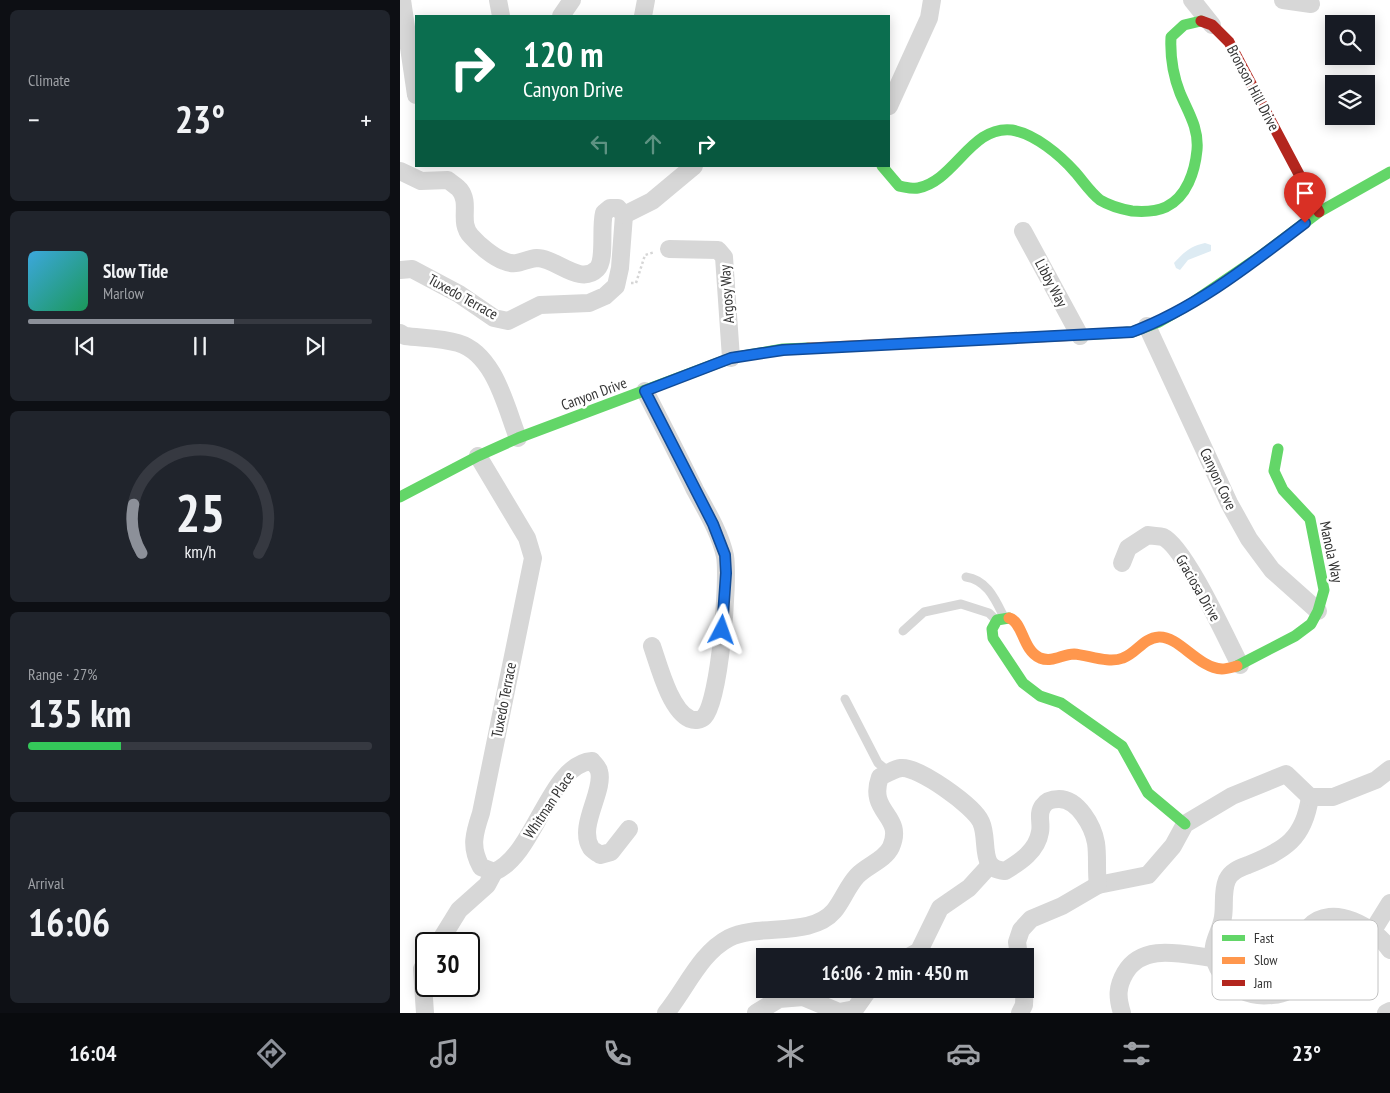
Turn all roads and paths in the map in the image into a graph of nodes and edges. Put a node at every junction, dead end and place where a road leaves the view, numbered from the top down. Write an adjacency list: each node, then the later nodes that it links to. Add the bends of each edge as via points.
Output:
1 (402, 0): 13 (street)
2 (498, 0): 9 (street)
3 (572, 0): 10 (street)
4 (646, 0): 11 (street)
5 (932, 0): 14 (street, via 930,18)
6 (1192, 0): 12 (street)
7 (1283, 0): 8 (street)
8 (1311, 4)
9 (501, 15)
10 (562, 15)
11 (643, 15)
12 (1212, 26): 16 (street, via 1200,20 1184,25 1171,37 1169,55 1197,135 1195,161 1185,192 1153,212 1129,211 1101,200 1066,163 1033,139 1010,130 979,140 932,182 917,188 899,186); 19 (street, Bronson Hill Drive, via 1229,42)
13 (415, 88)
14 (890, 104)
15 (693, 167): 20 (street, via 652,201)
16 (883, 167)
17 (400, 171): 20 (street, via 421,180 448,180 460,190 465,202 464,225 470,235 502,261 514,264 535,258 545,259 582,275 591,274 598,268 602,255 604,214 610,208 618,208)
18 (1390, 172): 19 (street, Canyon Drive)
19 (1320, 212): 25 (street, Canyon Drive, via 1190,304)
20 (624, 215): 24 (street)
21 (1023, 231): 27 (street, Libby Way)
22 (669, 248): 24 (path, via 645,255 636,283); 28 (street, Argosy Way, via 718,250 724,257)
23 (400, 270): 24 (street, Tuxedo Terrace, via 412,269 494,318 508,321 540,305 589,303)
24 (616, 286)
25 (1147, 326): 27 (street, Canyon Drive, via 1132,332); 36 (street, Canyon Cove, via 1249,539 1272,570)
26 (400, 333): 30 (street, via 459,343 478,355 491,372)
27 (1080, 336): 28 (street, Canyon Drive, via 783,350)
28 (731, 358): 29 (street, Canyon Drive)
29 (645, 391): 30 (street, Canyon Drive); 39 (street, via 713,524 725,555 721,648 715,687 703,718 690,719 672,701)
30 (518, 438): 32 (street, Canyon Drive)
31 (1278, 449): 36 (street, Manola Way, via 1274,471 1283,490 1310,519 1324,590)
32 (478, 456): 33 (street, Canyon Drive); 48 (street, Tuxedo Terrace, via 528,538 533,558 481,814 473,838 475,856 481,867)
33 (400, 497)
34 (1122, 563): 40 (street, Graciosa Drive, via 1128,548 1148,535 1163,538 1178,552)
35 (966, 577): 37 (lane, via 978,578 988,589)
36 (1318, 611): 40 (street, via 1311,624 1295,636)
37 (1000, 619): 38 (lane, via 961,604 924,612); 40 (street, via 1011,618 1018,624 1026,646 1040,658 1054,660 1071,654 1123,658 1148,640 1161,637 1174,640 1192,657 1211,666 1222,669); 45 (street, via 992,629 993,638 1023,683 1040,696 1061,703 1122,746 1148,793)
38 (903, 631)
39 (652, 646)
40 (1240, 665)
41 (845, 699): 43 (lane, via 878,763)
42 (1390, 769): 44 (street, via 1376,780 1333,797)
43 (889, 772): 47 (street, via 902,768 917,771 970,807 981,820); 68 (street, via 880,777 875,790 877,800 892,824 891,848 858,875 834,911 821,921 797,928 762,930 730,938 706,957)
44 (1310, 797): 45 (street, via 1286,774 1232,796); 51 (street, via 1307,816 1294,839 1278,852 1236,870 1228,878)
45 (1185, 824): 49 (street, via 1173,846 1148,874)
46 (629, 829): 48 (street, Whitman Place, via 611,852 600,855 591,848 588,834 599,770 592,761 582,762 559,785 515,857)
47 (990, 865): 49 (street, via 1005,871 1032,850 1040,833 1043,805 1052,798 1066,799 1078,808 1089,824 1096,843); 57 (street, via 970,888 940,908)
48 (494, 872): 55 (street, Whitman Place, via 487,885 459,910)
49 (1098, 885): 58 (street, via 1031,919 1022,930)
50 (1390, 903): 54 (street)
51 (1221, 920)
52 (1319, 920): 53 (street, via 1334,917)
53 (1351, 920)
54 (1378, 922)
55 (445, 932)
56 (1378, 938): 59 (street)
57 (920, 948)
58 (1018, 948)
59 (1390, 950)
60 (1212, 958): 71 (street, via 1157,952 1139,956 1118,984 1117,997)
61 (424, 997): 67 (street)
62 (779, 998): 69 (street)
63 (805, 998): 64 (street, via 839,1012 855,1009)
64 (863, 998)
65 (1024, 998): 70 (street)
66 (1390, 1011): 72 (street)
67 (425, 1013)
68 (666, 1013)
69 (756, 1013)
70 (1020, 1013)
71 (1122, 1013)
72 (1386, 1013)

